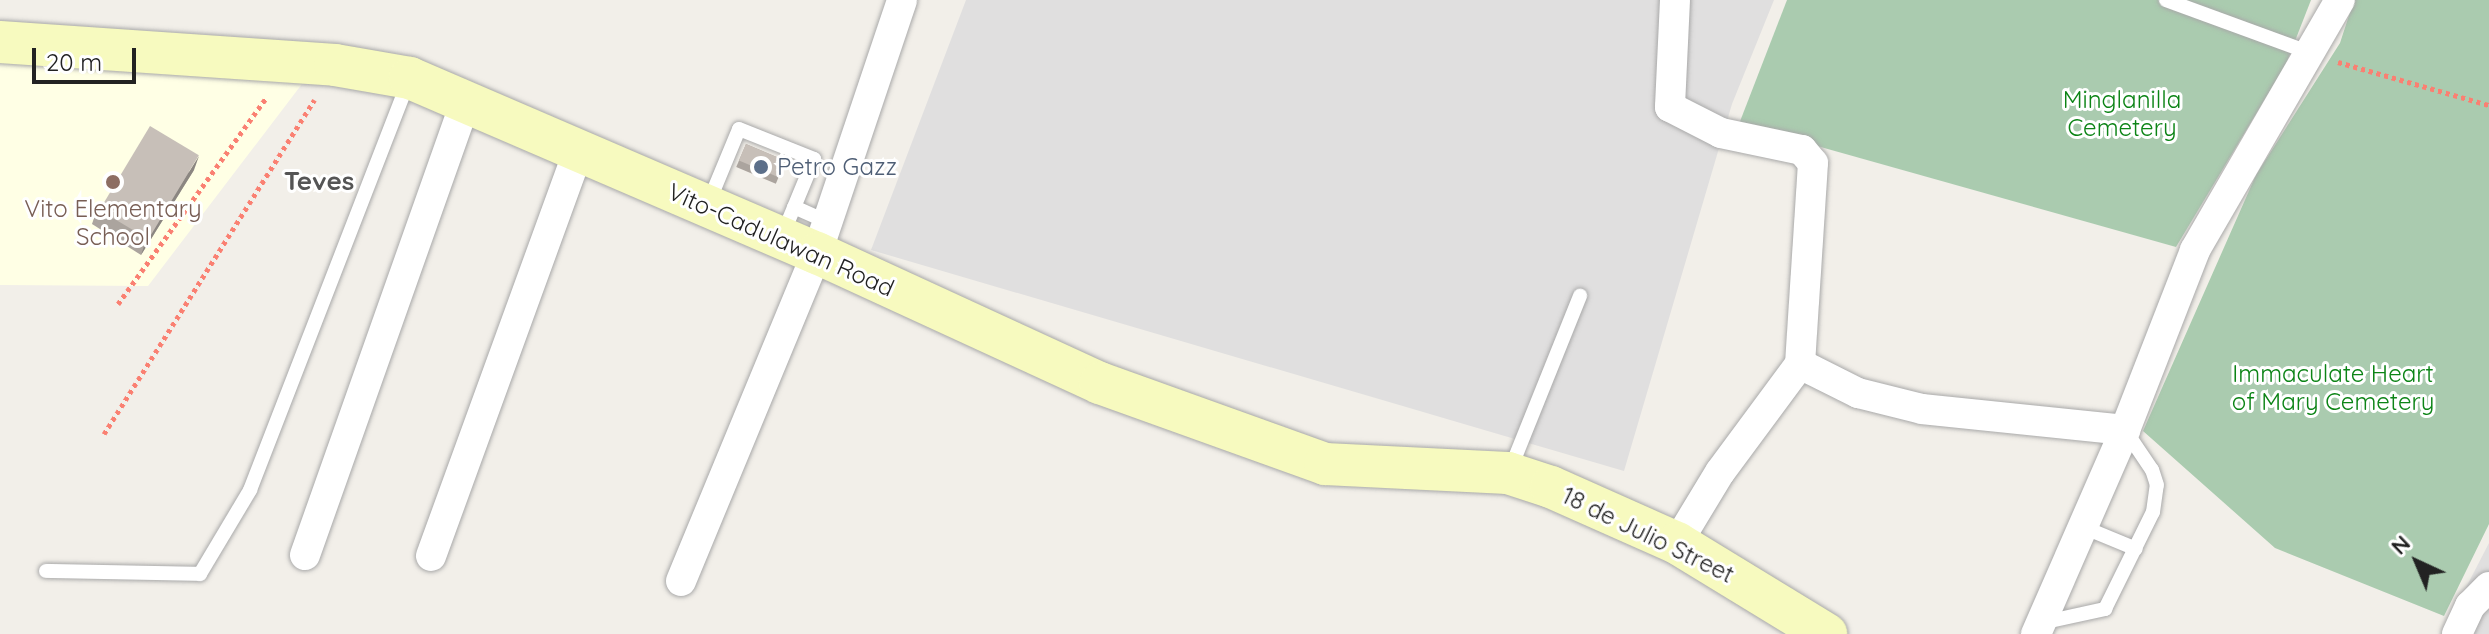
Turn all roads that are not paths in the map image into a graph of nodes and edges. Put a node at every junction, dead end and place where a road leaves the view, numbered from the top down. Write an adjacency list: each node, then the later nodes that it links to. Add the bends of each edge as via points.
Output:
1 (902, 0): 11 (street)
2 (1675, 0): 13 (street, via 1670,107 1721,133 1802,150 1811,157)
3 (2166, 0): 6 (lane)
4 (2340, 0): 6 (street)
5 (0, 42): 7 (street, Vito-Cadulawan Road, via 335,65)
6 (2311, 53): 14 (street, via 2195,250)
7 (410, 78): 8 (street, Vito-Cadulawan Road); 22 (lane, via 250,490 200,574)
8 (465, 103): 9 (street, Vito-Cadulawan Road); 20 (street)
9 (578, 152): 10 (street, Vito-Cadulawan Road); 21 (street)
10 (707, 206): 11 (street, Vito-Cadulawan Road); 11 (lane, via 739,129 814,159)
11 (805, 230): 15 (street, Vito-Cadulawan Road, via 1100,383 1325,464); 23 (street)
12 (1580, 296): 15 (lane)
13 (1800, 364): 14 (street, via 1858,393 1922,409); 18 (street, via 1720,472)
14 (2125, 430): 17 (street); 19 (lane, via 2157,485 2157,500)
15 (1508, 473): 16 (street, Vito-Cadulawan Road)
16 (1551, 487): 18 (street, 18 de Julio Street)
17 (2083, 527): 19 (lane); 25 (street)
18 (1677, 543): 26 (street, 18 de Julio Street)
19 (2136, 549): 25 (lane, via 2105,609)
20 (305, 555)
21 (431, 556)
22 (46, 571)
23 (681, 581)
24 (2489, 587): 27 (street, via 2470,606)
25 (2038, 629)
26 (1826, 634)
27 (2457, 634)

